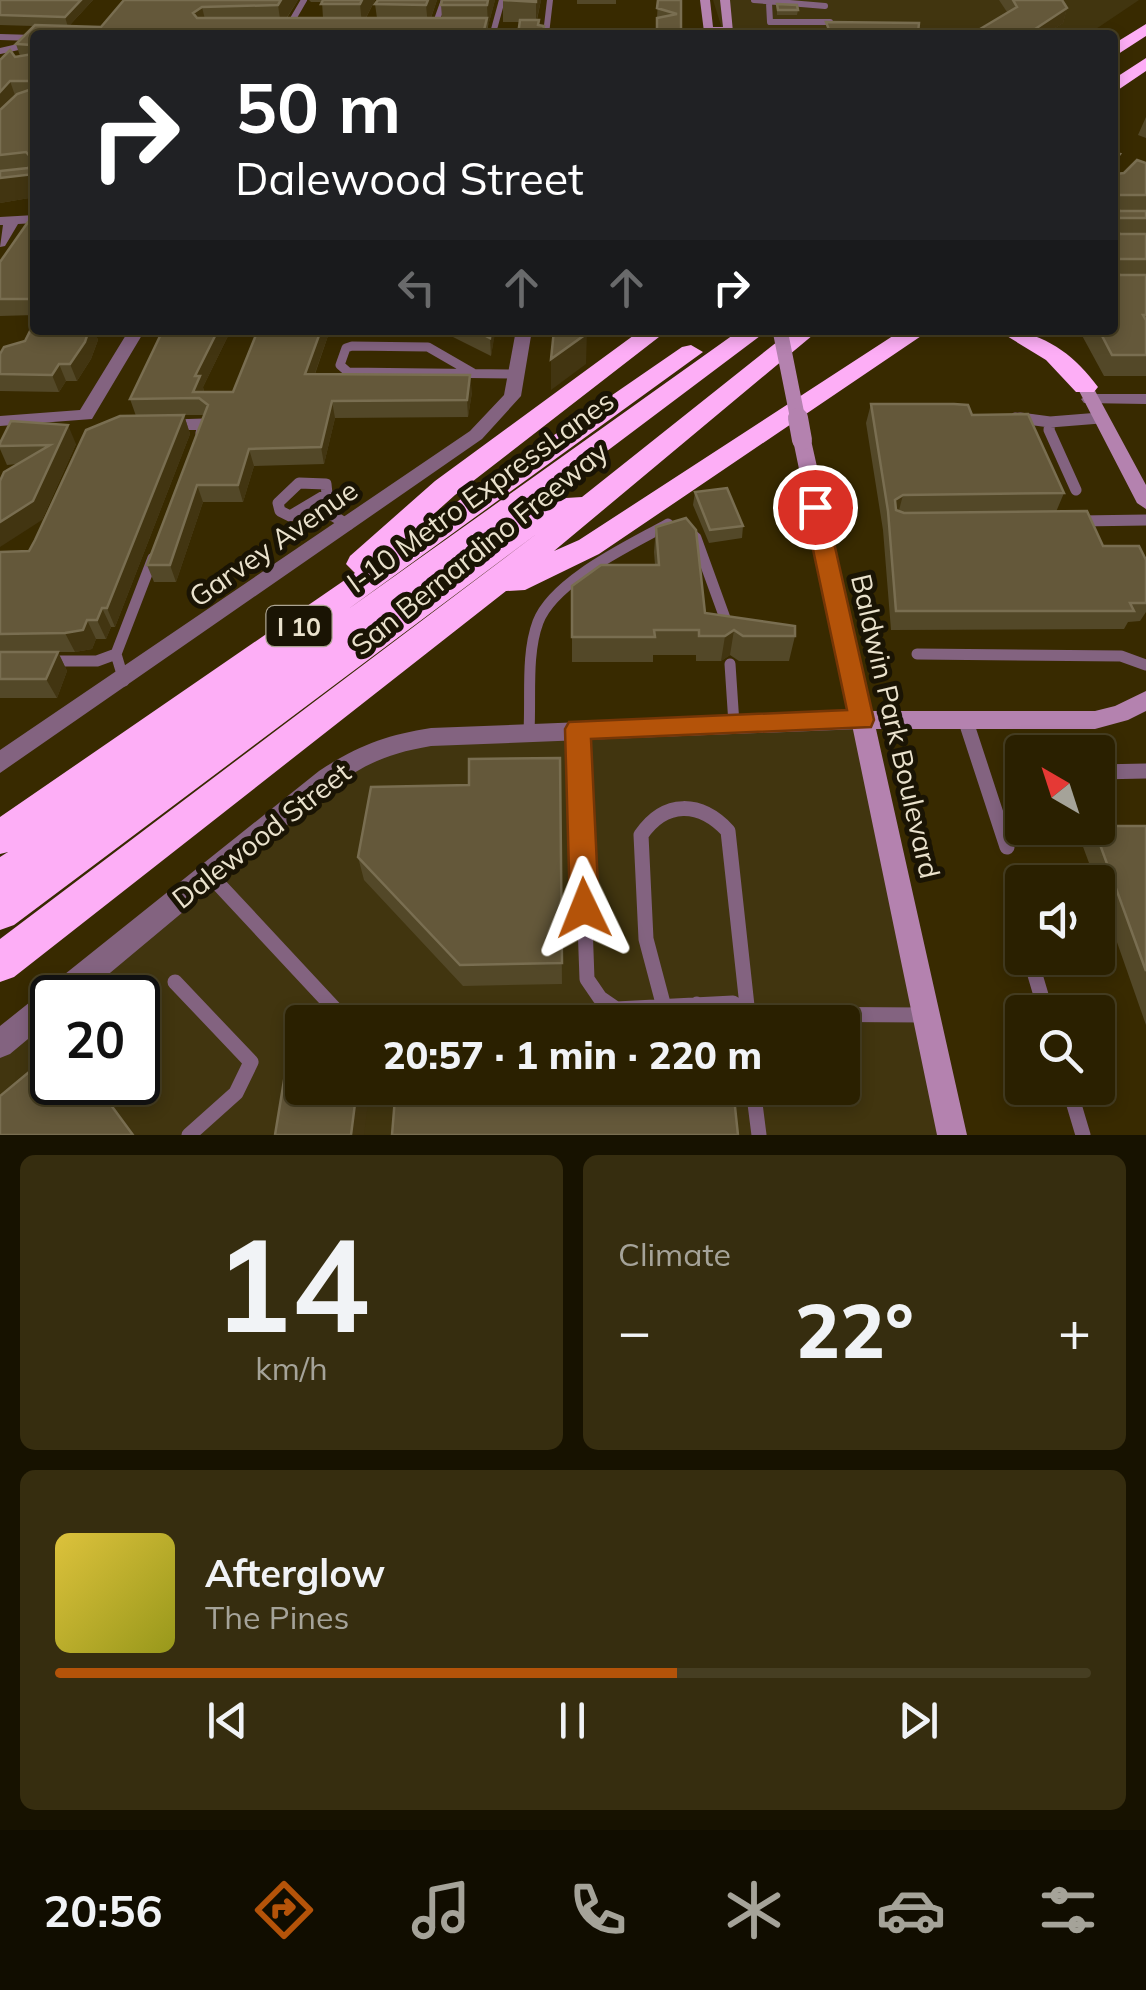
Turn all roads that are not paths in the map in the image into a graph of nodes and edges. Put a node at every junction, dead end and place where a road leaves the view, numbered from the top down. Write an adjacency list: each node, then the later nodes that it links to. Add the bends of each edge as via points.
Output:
1 (304, 0): 11 (lane)
2 (444, 0): 12 (lane)
3 (502, 0): 13 (lane)
4 (550, 0): 14 (lane)
5 (705, 0): 15 (main road)
6 (725, 0): 16 (main road)
7 (757, 1): 8 (lane)
8 (769, 3): 9 (lane); 10 (lane, via 770,22)
9 (825, 6)
10 (830, 22)
11 (282, 30)
12 (434, 30)
13 (501, 30)
14 (546, 30)
15 (708, 30)
16 (729, 30)
17 (1145, 36): 20 (highway); 21 (highway); 24 (highway)
18 (0, 37): 19 (street)
19 (30, 38): 22 (lane)
20 (1118, 43)
21 (1118, 51)
22 (0, 52)
23 (1146, 64): 26 (highway)
24 (1118, 65)
25 (1146, 81): 27 (highway)
26 (1118, 85)
27 (1118, 102)
28 (6, 221): 29 (street)
29 (0, 243)
30 (133, 335): 46 (street, via 86,415)
31 (523, 335): 41 (street, Garvey Avenue)
32 (649, 335): 60 (highway, via 445,488)
33 (715, 335): 60 (highway, San Bernardino Freeway / I 10)
34 (749, 335): 79 (highway, I-10 Metro ExpressLanes)
35 (781, 335): 68 (main road, Baldwin Park Boulevard, bridge)
36 (801, 335): 51 (highway, San Bernardino Freeway)
37 (910, 335): 58 (highway, via 589,548)
38 (1018, 335): 42 (highway, via 1054,355)
39 (1062, 335): 42 (highway)
40 (473, 373): 40 (lane, via 423,346 352,346 340,365 348,372); 41 (lane)
41 (519, 374): 56 (street, Garvey Avenue, via 504,408 476,436)
42 (1088, 393): 43 (street); 45 (main road)
43 (1146, 399)
44 (1010, 416): 47 (lane)
45 (1100, 418): 47 (lane); 52 (main road)
46 (0, 421)
47 (1050, 422): 50 (lane)
48 (164, 425): 49 (lane, via 204,424)
49 (197, 442)
50 (1076, 490)
51 (602, 495): 58 (highway, San Bernardino Freeway); 80 (highway, via 520,528)
52 (1146, 503)
53 (314, 504): 56 (lane)
54 (1146, 520): 55 (lane)
55 (1071, 521)
56 (348, 525): 66 (street, Garvey Avenue)
57 (156, 548): 61 (lane)
58 (475, 599): 81 (highway, San Bernardino Freeway)
59 (730, 636): 72 (lane, via 696,538 669,523 543,609)
60 (267, 648): 76 (highway, San Bernardino Freeway / I 10)
61 (116, 654): 63 (lane); 66 (lane)
62 (917, 654): 65 (lane, via 1121,656)
63 (39, 662)
64 (730, 664): 70 (lane)
65 (1146, 665)
66 (124, 681): 73 (street, Garvey Avenue)
67 (1146, 700): 69 (main road, Dalewood Street, via 1095,720)
68 (862, 720): 69 (main road, Dalewood Street); 70 (street, Dalewood Street); 92 (main road, Baldwin Park Boulevard)
69 (966, 722): 77 (lane)
70 (734, 724): 71 (street, Dalewood Street)
71 (578, 729): 72 (street, Dalewood Street); 86 (lane, via 587,979)
72 (529, 731): 78 (street, Dalewood Street, via 431,737 362,755)
73 (4, 756)
74 (1146, 771): 75 (lane)
75 (1115, 772)
76 (0, 838)
77 (1007, 847)
78 (210, 874): 82 (street, Dalewood Street); 85 (lane)
79 (0, 879)
80 (0, 912)
81 (0, 963)
82 (86, 975)
83 (174, 982): 97 (lane, via 250,1062 237,1089)
84 (697, 1004): 88 (lane); 89 (lane)
85 (331, 1005)
86 (611, 1005)
87 (664, 1005): 90 (lane, via 646,939 638,854 647,823 686,806 714,814 728,830)
88 (680, 1005)
89 (736, 1005)
90 (747, 1005)
91 (860, 1015): 92 (lane)
92 (926, 1016): 99 (main road, Baldwin Park Boulevard)
93 (30, 1020): 94 (street, Dalewood Street)
94 (0, 1044)
95 (755, 1105): 98 (lane)
96 (1074, 1105): 100 (lane)
97 (189, 1135)
98 (759, 1135)
99 (952, 1135)
100 (1083, 1135)

